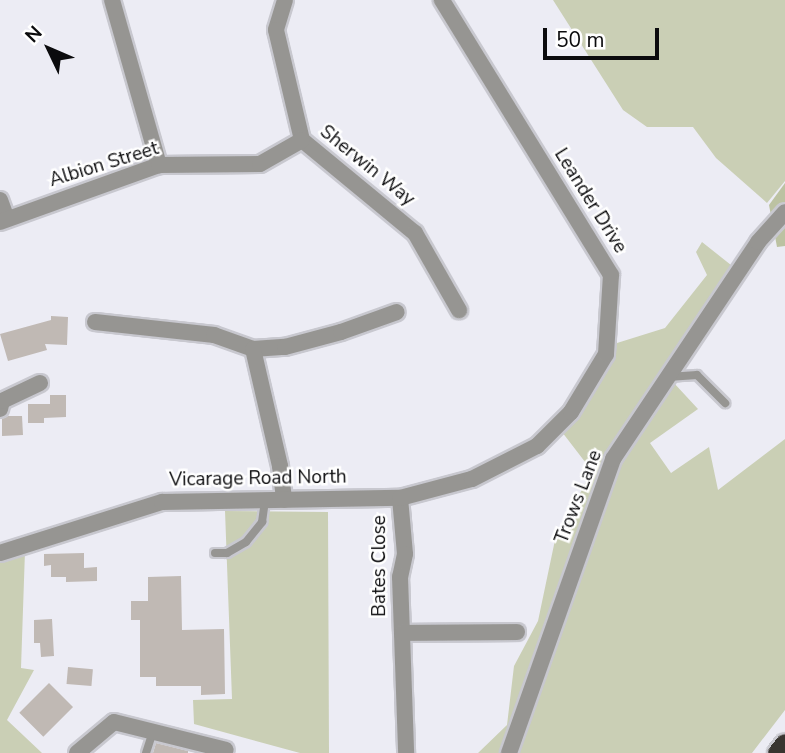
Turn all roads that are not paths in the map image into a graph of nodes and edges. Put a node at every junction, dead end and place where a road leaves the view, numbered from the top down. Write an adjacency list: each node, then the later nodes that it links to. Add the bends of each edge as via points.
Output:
1 (112, 0): 5 (street)
2 (285, 0): 4 (street, Sherwin Way, via 276,30)
3 (442, 0): 17 (street, Leander Drive, via 611,275 606,354 570,412 537,446 472,479)
4 (302, 140): 5 (street, Albion Street, via 260,164); 9 (street, Sherwin Way, via 415,233)
5 (159, 165): 8 (street, Albion Street)
6 (0, 200): 8 (street)
7 (785, 212): 13 (street, Trows Lane, via 758,242)
8 (4, 220)
9 (458, 310)
10 (397, 312): 12 (street, via 285,347)
11 (95, 322): 12 (street, via 214,335)
12 (253, 349): 19 (street)
13 (668, 377): 15 (lane, via 697,375); 30 (street, Trows Lane, via 613,459)
14 (40, 383): 16 (street, via 2,401)
15 (725, 403)
16 (0, 409)
17 (400, 498): 19 (street, Vicarage Road North); 23 (street, Bates Close, via 405,554 400,577)
18 (265, 500): 19 (street, Vicarage Road North); 20 (street, Vicarage Road North, via 162,502); 21 (lane, via 262,522 246,542)
19 (284, 500)
20 (1, 548)
21 (215, 553)
22 (517, 632): 23 (street, Bates Close)
23 (402, 634): 29 (street, Bates Close)
24 (153, 732): 26 (street); 27 (street, via 114,722); 28 (lane)
25 (785, 744): 31 (highway)
26 (226, 750)
27 (77, 753)
28 (146, 753)
29 (406, 753)
30 (509, 753)
31 (778, 753)

